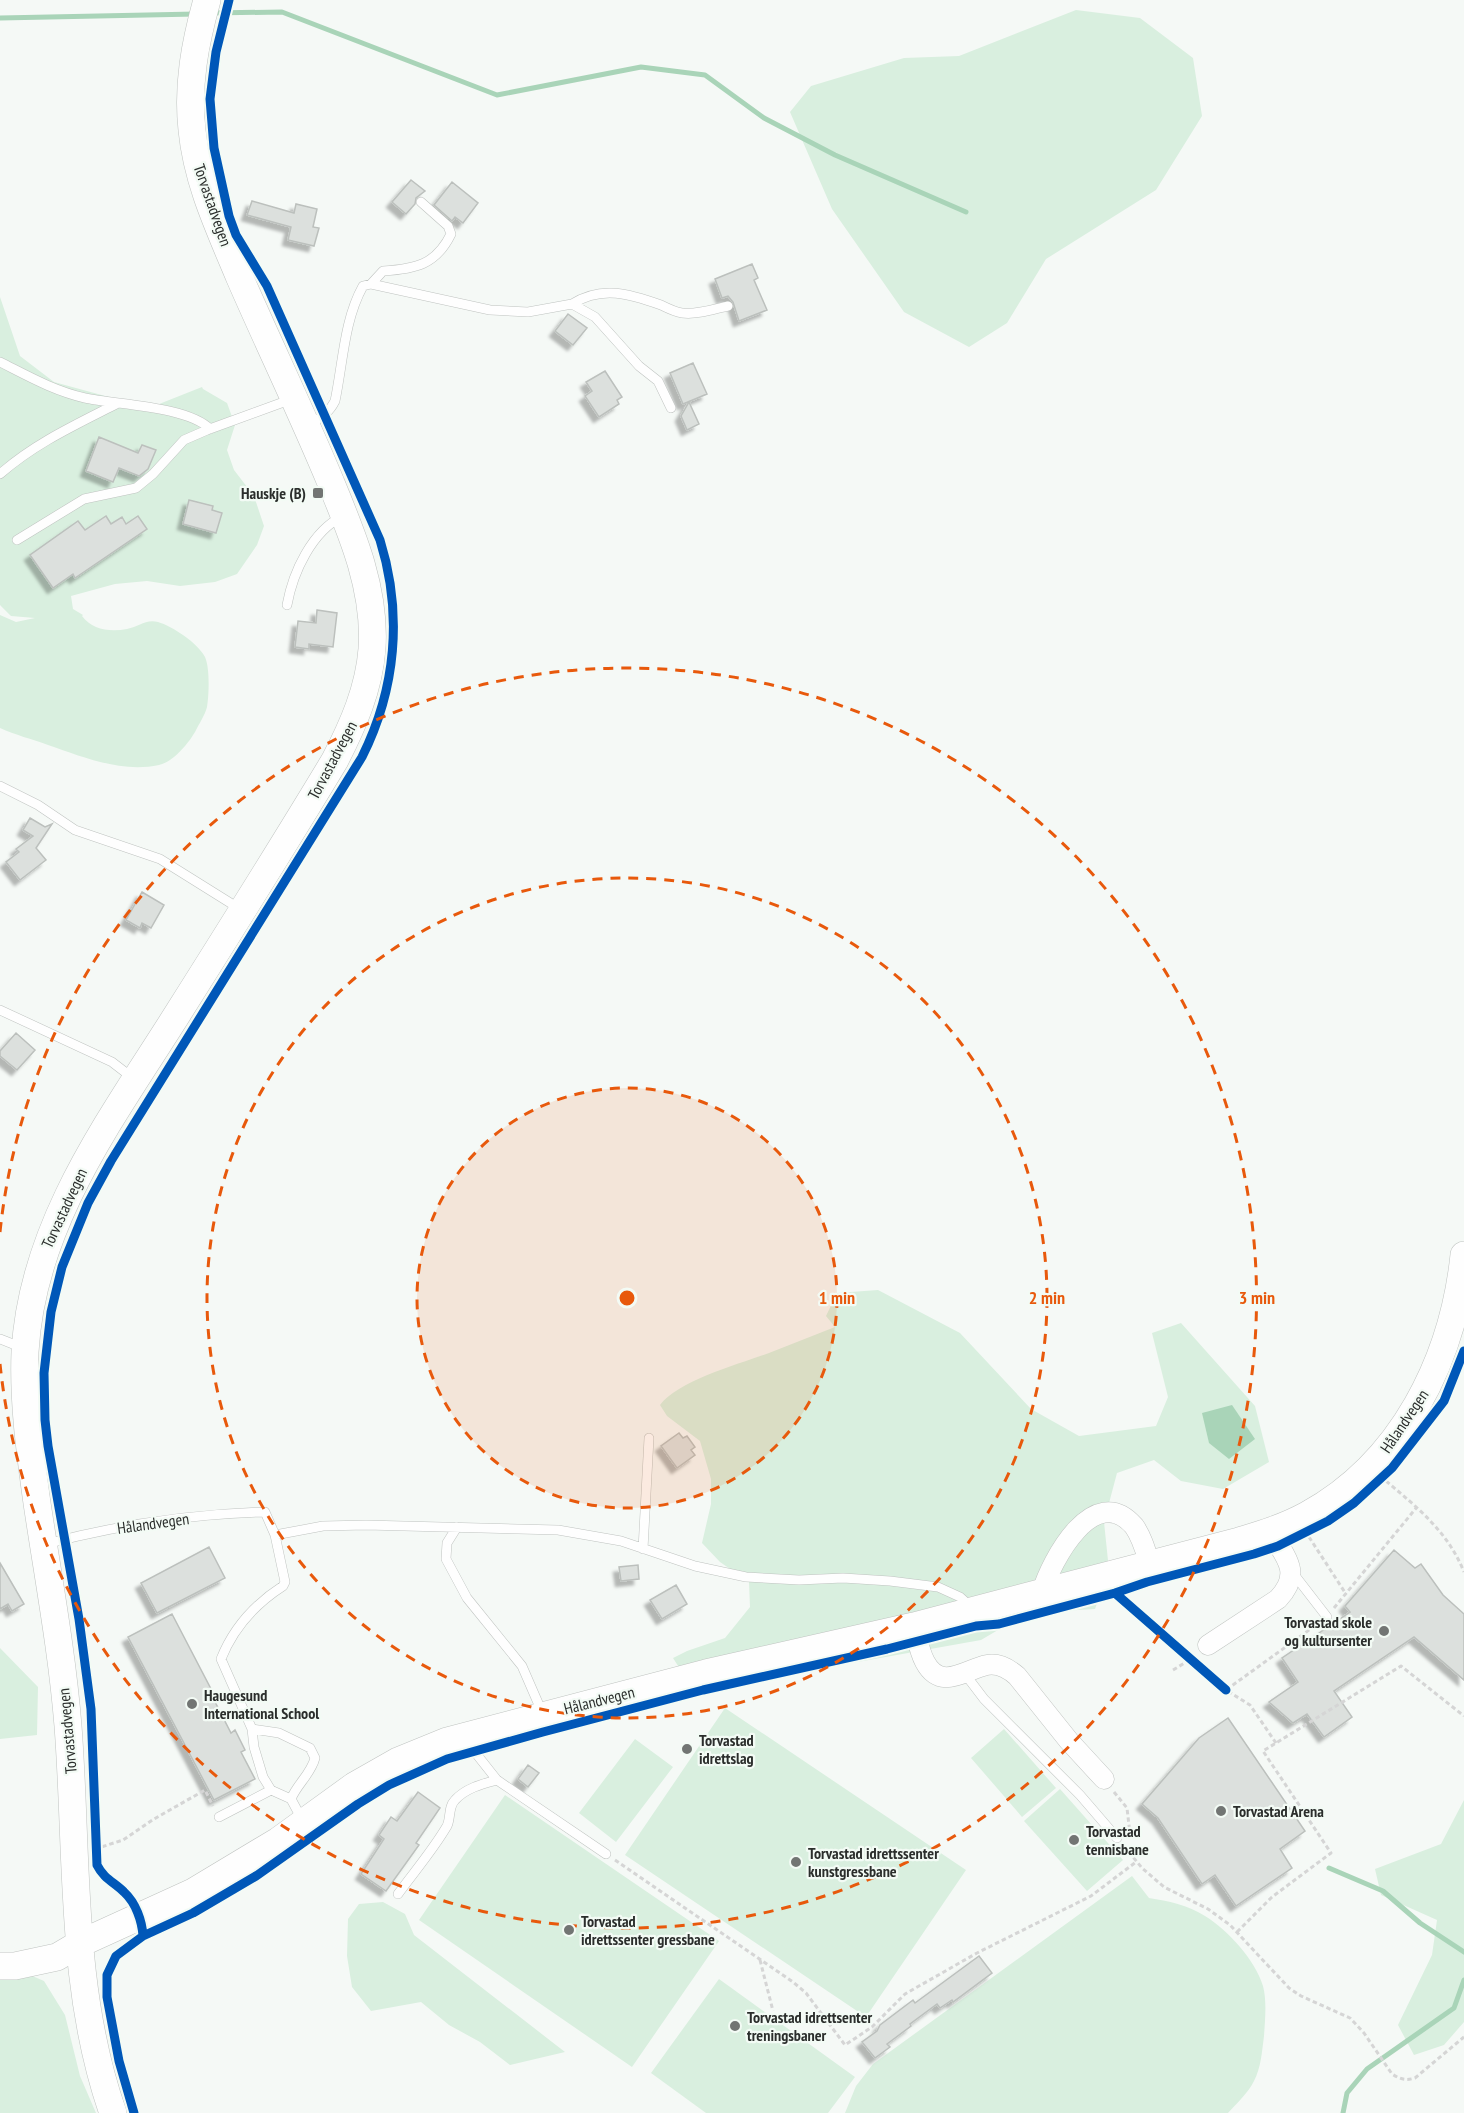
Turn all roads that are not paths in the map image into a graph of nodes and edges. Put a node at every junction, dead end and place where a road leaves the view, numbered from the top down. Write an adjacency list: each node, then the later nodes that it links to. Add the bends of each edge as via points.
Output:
1 (207, 0): 7 (main road, Torvastadvegen, via 190,86 199,173 211,209)
2 (421, 202): 3 (lane, via 448,226 451,234 444,248 429,261 409,269 383,271)
3 (371, 284): 4 (lane, via 490,310 528,312); 10 (lane, via 363,286 355,301 335,401 330,410)
4 (572, 304): 5 (lane, via 599,292 620,293 682,313); 9 (lane, via 595,317 639,366 658,381)
5 (728, 306)
6 (0, 362): 8 (lane, via 43,385)
7 (295, 398): 10 (main road, Torvastadvegen); 11 (lane)
8 (118, 403): 11 (lane, via 171,412 195,419); 12 (lane, via 61,431)
9 (671, 408)
10 (307, 424): 13 (main road, Torvastadvegen)
11 (210, 429): 14 (lane, via 184,440 136,488 84,499)
12 (0, 474)
13 (345, 515): 15 (lane, via 313,540); 17 (main road, Torvastadvegen, via 370,604 372,649 364,691 335,760)
14 (16, 540)
15 (286, 605)
16 (0, 786): 17 (lane, via 75,830 160,859)
17 (242, 911): 19 (main road, Torvastadvegen)
18 (0, 1010): 19 (lane, via 112,1062)
19 (136, 1080): 22 (main road, Torvastadvegen, via 87,1160 52,1230 33,1292)
20 (1464, 1255): 26 (main road, Hålandvegen, via 1441,1354 1416,1410 1381,1456 1350,1486)
21 (0, 1339): 22 (lane)
22 (25, 1349): 27 (main road, Torvastadvegen, via 27,1434)
23 (649, 1438): 28 (lane)
24 (457, 1527): 25 (lane, via 323,1526); 28 (lane, via 558,1530 609,1538); 37 (lane, via 450,1536 446,1559 466,1598 522,1666)
25 (275, 1535): 27 (lane, Hålandvegen, via 265,1512 233,1513 145,1522); 38 (lane, via 285,1582 254,1607 221,1659)
26 (1274, 1539): 29 (main road, Hålandvegen); 30 (street)
27 (43, 1544): 49 (main road, Torvastadvegen, via 67,1713)
28 (643, 1549): 32 (lane, via 746,1577 855,1579 938,1587 960,1597)
29 (1150, 1565): 31 (main road, Hålandvegen); 31 (street, via 1133,1525 1118,1514 1100,1514 1079,1527 1048,1573)
30 (1292, 1571): 33 (lane); 35 (street, via 1291,1580 1278,1599)
31 (1042, 1593): 32 (main road, Hålandvegen)
32 (973, 1610): 34 (main road, Hålandvegen)
33 (1327, 1617)
34 (914, 1626): 36 (street, via 929,1668 942,1676); 37 (main road, Hålandvegen)
35 (1208, 1645)
36 (965, 1674): 40 (street, via 986,1665 1012,1671); 46 (lane, via 984,1699)
37 (543, 1714): 45 (main road, Hålandvegen, via 408,1756 354,1786)
38 (252, 1729): 42 (lane, via 263,1777); 43 (lane, via 279,1733 310,1748 315,1758 312,1768)
39 (474, 1751): 41 (lane)
40 (1104, 1779)
41 (497, 1780): 47 (lane); 48 (lane, via 468,1790 455,1800 448,1824)
42 (271, 1790): 43 (lane); 44 (lane)
43 (291, 1799): 45 (lane)
44 (219, 1817)
45 (309, 1829): 49 (main road, Hålandvegen, via 194,1892)
46 (1117, 1838)
47 (606, 1854)
48 (398, 1894)
49 (79, 1944): 50 (main road, Hålandvegen, via 44,1961); 51 (main road, Torvastadvegen, via 87,2012)
50 (0, 1966)
51 (113, 2113)

